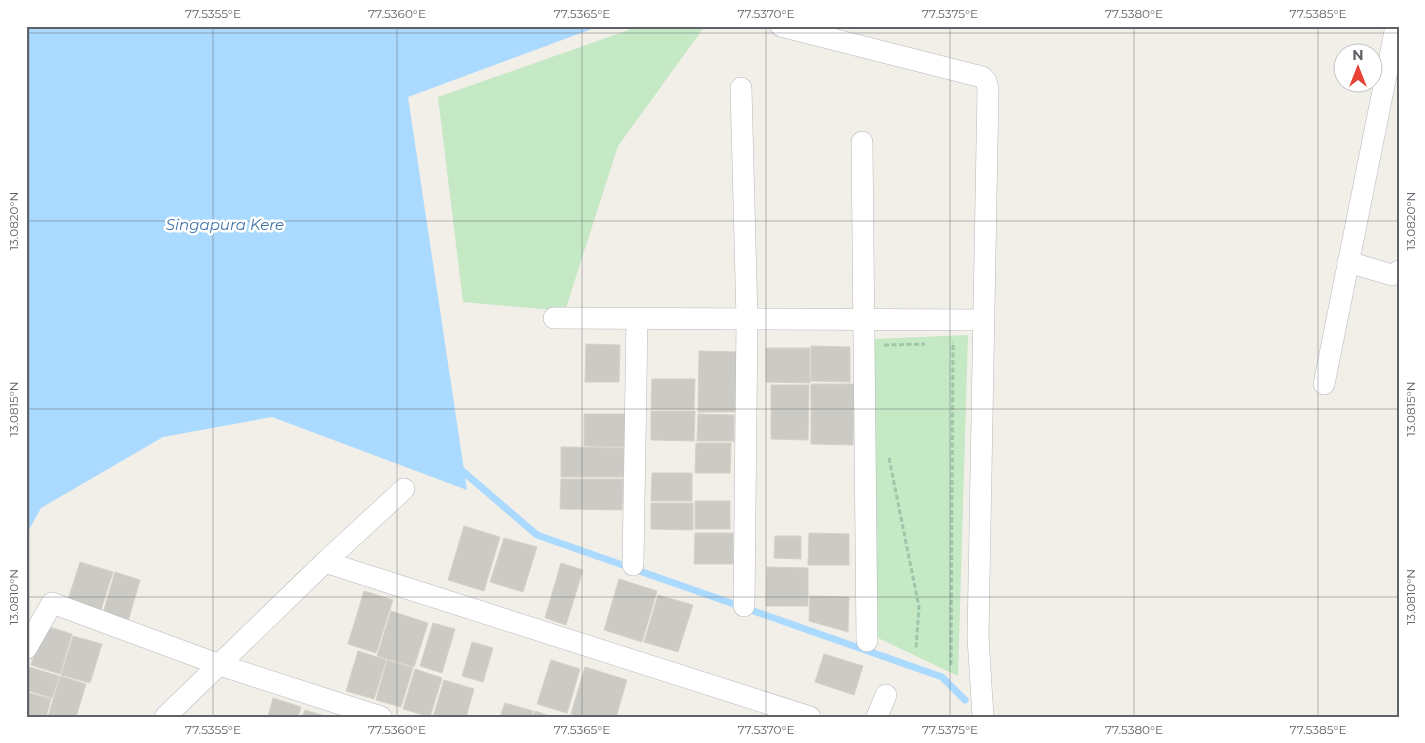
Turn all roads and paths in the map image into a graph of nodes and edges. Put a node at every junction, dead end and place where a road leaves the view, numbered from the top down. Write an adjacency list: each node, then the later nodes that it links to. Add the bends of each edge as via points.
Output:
1 (781, 26): 11 (street, via 982,76 986,81)
2 (1396, 26): 5 (street)
3 (741, 88): 9 (street)
4 (862, 142): 10 (street)
5 (1348, 262): 6 (street, via 1392,275); 15 (street)
6 (1399, 271)
7 (554, 318): 8 (street)
8 (637, 318): 9 (street); 19 (street)
9 (747, 319): 10 (street); 20 (street)
10 (864, 320): 11 (street); 21 (street)
11 (984, 320): 31 (street, via 978,637)
12 (926, 344): 14 (path)
13 (944, 344): 25 (path, via 953,343)
14 (879, 345)
15 (1324, 384)
16 (888, 452): 23 (path, via 919,608)
17 (404, 489): 18 (street)
18 (325, 562): 24 (street); 29 (street)
19 (634, 565)
20 (744, 606)
21 (867, 641)
22 (26, 649): 24 (street, via 52,603)
23 (916, 649)
24 (220, 665): 27 (street); 28 (street)
25 (951, 665)
26 (886, 695): 30 (street)
27 (165, 717)
28 (382, 717)
29 (810, 717)
30 (877, 717)
31 (983, 717)

